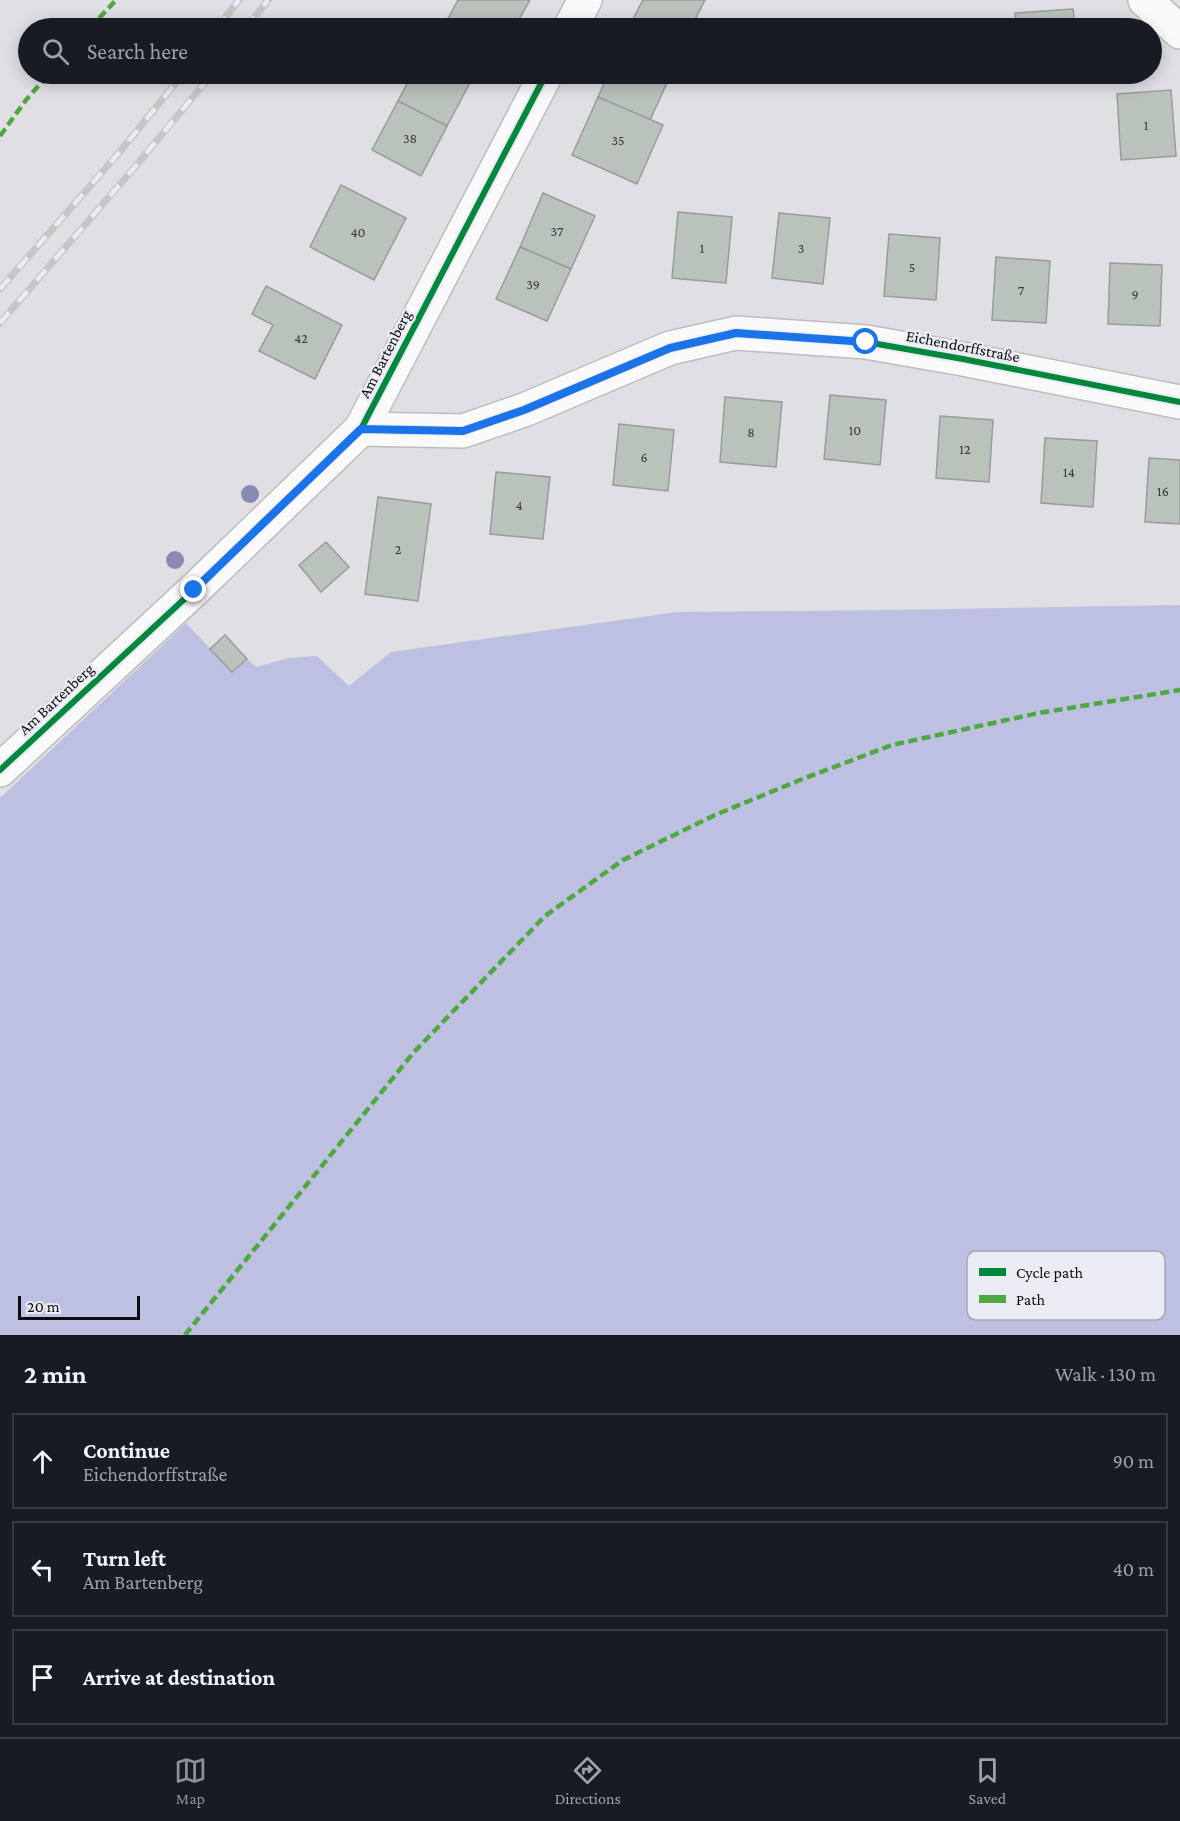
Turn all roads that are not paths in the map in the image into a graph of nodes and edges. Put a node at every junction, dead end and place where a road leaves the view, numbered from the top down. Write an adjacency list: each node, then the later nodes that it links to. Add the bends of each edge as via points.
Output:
1 (585, 0): 3 (street)
2 (1145, 0): 4 (street)
3 (575, 18)
4 (1180, 32)
5 (541, 84): 7 (street, Am Bartenberg)
6 (1180, 402): 7 (street, Eichendorffstraße, via 866,342 736,333 670,348 524,410 463,431)
7 (361, 429): 8 (street, Am Bartenberg)
8 (0, 770)

